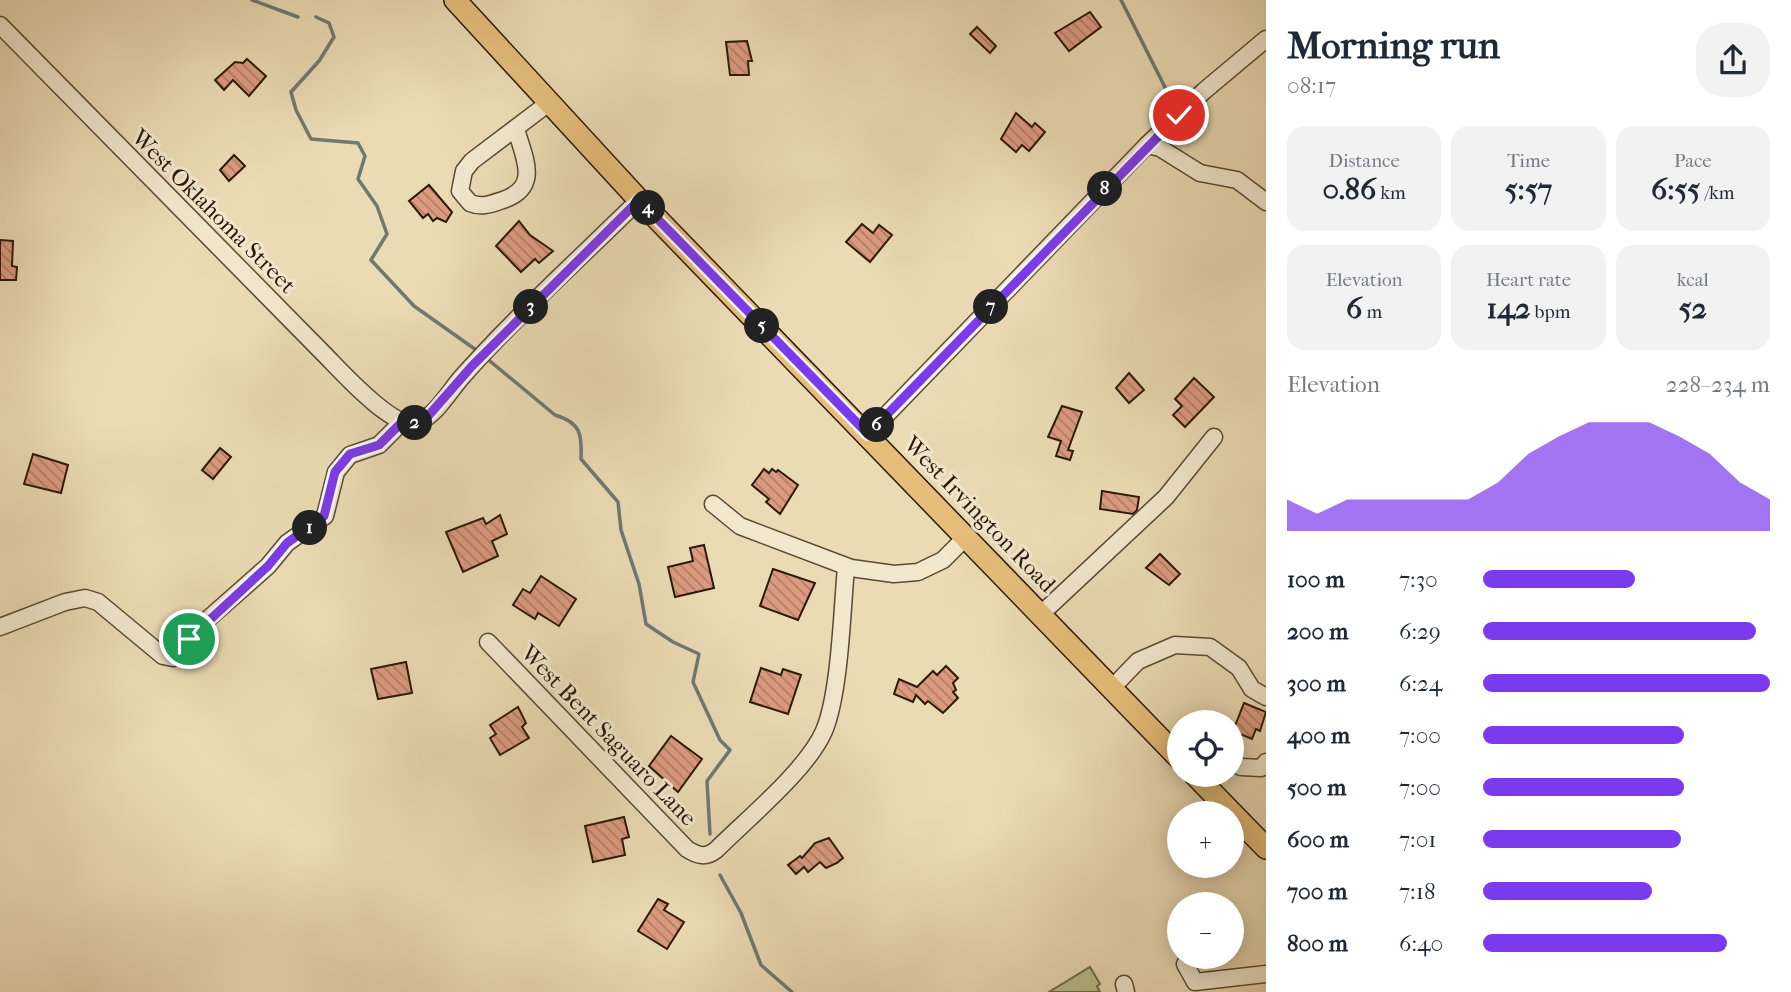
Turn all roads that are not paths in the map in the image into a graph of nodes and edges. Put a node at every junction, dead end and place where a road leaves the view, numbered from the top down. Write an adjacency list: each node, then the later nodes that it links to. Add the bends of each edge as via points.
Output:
1 (455, 0): 4 (main road, West Irvington Road)
2 (0, 25): 9 (street, West Oklahoma Street, via 324,354 376,404)
3 (1266, 39): 6 (street)
4 (550, 103): 5 (street); 7 (main road, West Irvington Road)
5 (516, 129): 5 (street, via 483,150 464,171 460,191 470,203 486,205 523,189 527,173)
6 (1147, 145): 8 (street, via 1200,173 1237,180); 10 (street)
7 (639, 200): 9 (street, via 429,415 415,423); 10 (main road, West Irvington Road)
8 (1266, 202)
9 (402, 422): 16 (street, via 379,445 350,454 335,472 324,516 287,543 173,658 154,649 98,602 85,598)
10 (868, 434): 13 (main road, West Irvington Road)
11 (1214, 437): 15 (street, via 1167,496)
12 (713, 504): 14 (street, via 740,526)
13 (966, 537): 14 (street, via 943,560 918,572 894,574); 15 (main road, West Irvington Road)
14 (846, 567): 17 (street, West Bent Saguaro Lane, via 832,706 824,732 808,758 726,840 700,856 687,849)
15 (1040, 615): 18 (main road, West Irvington Road)
16 (0, 627)
17 (488, 642)
18 (1111, 689): 19 (street, via 1138,661 1175,645 1210,647 1239,668 1252,689); 20 (main road, West Irvington Road)
19 (1266, 697)
20 (1167, 736)
21 (1266, 762): 22 (street, via 1261,768)
22 (1244, 767)
23 (1207, 787): 24 (main road)
24 (1266, 848)
25 (1186, 969): 27 (street)
26 (1266, 974): 27 (street)
27 (1190, 987)

